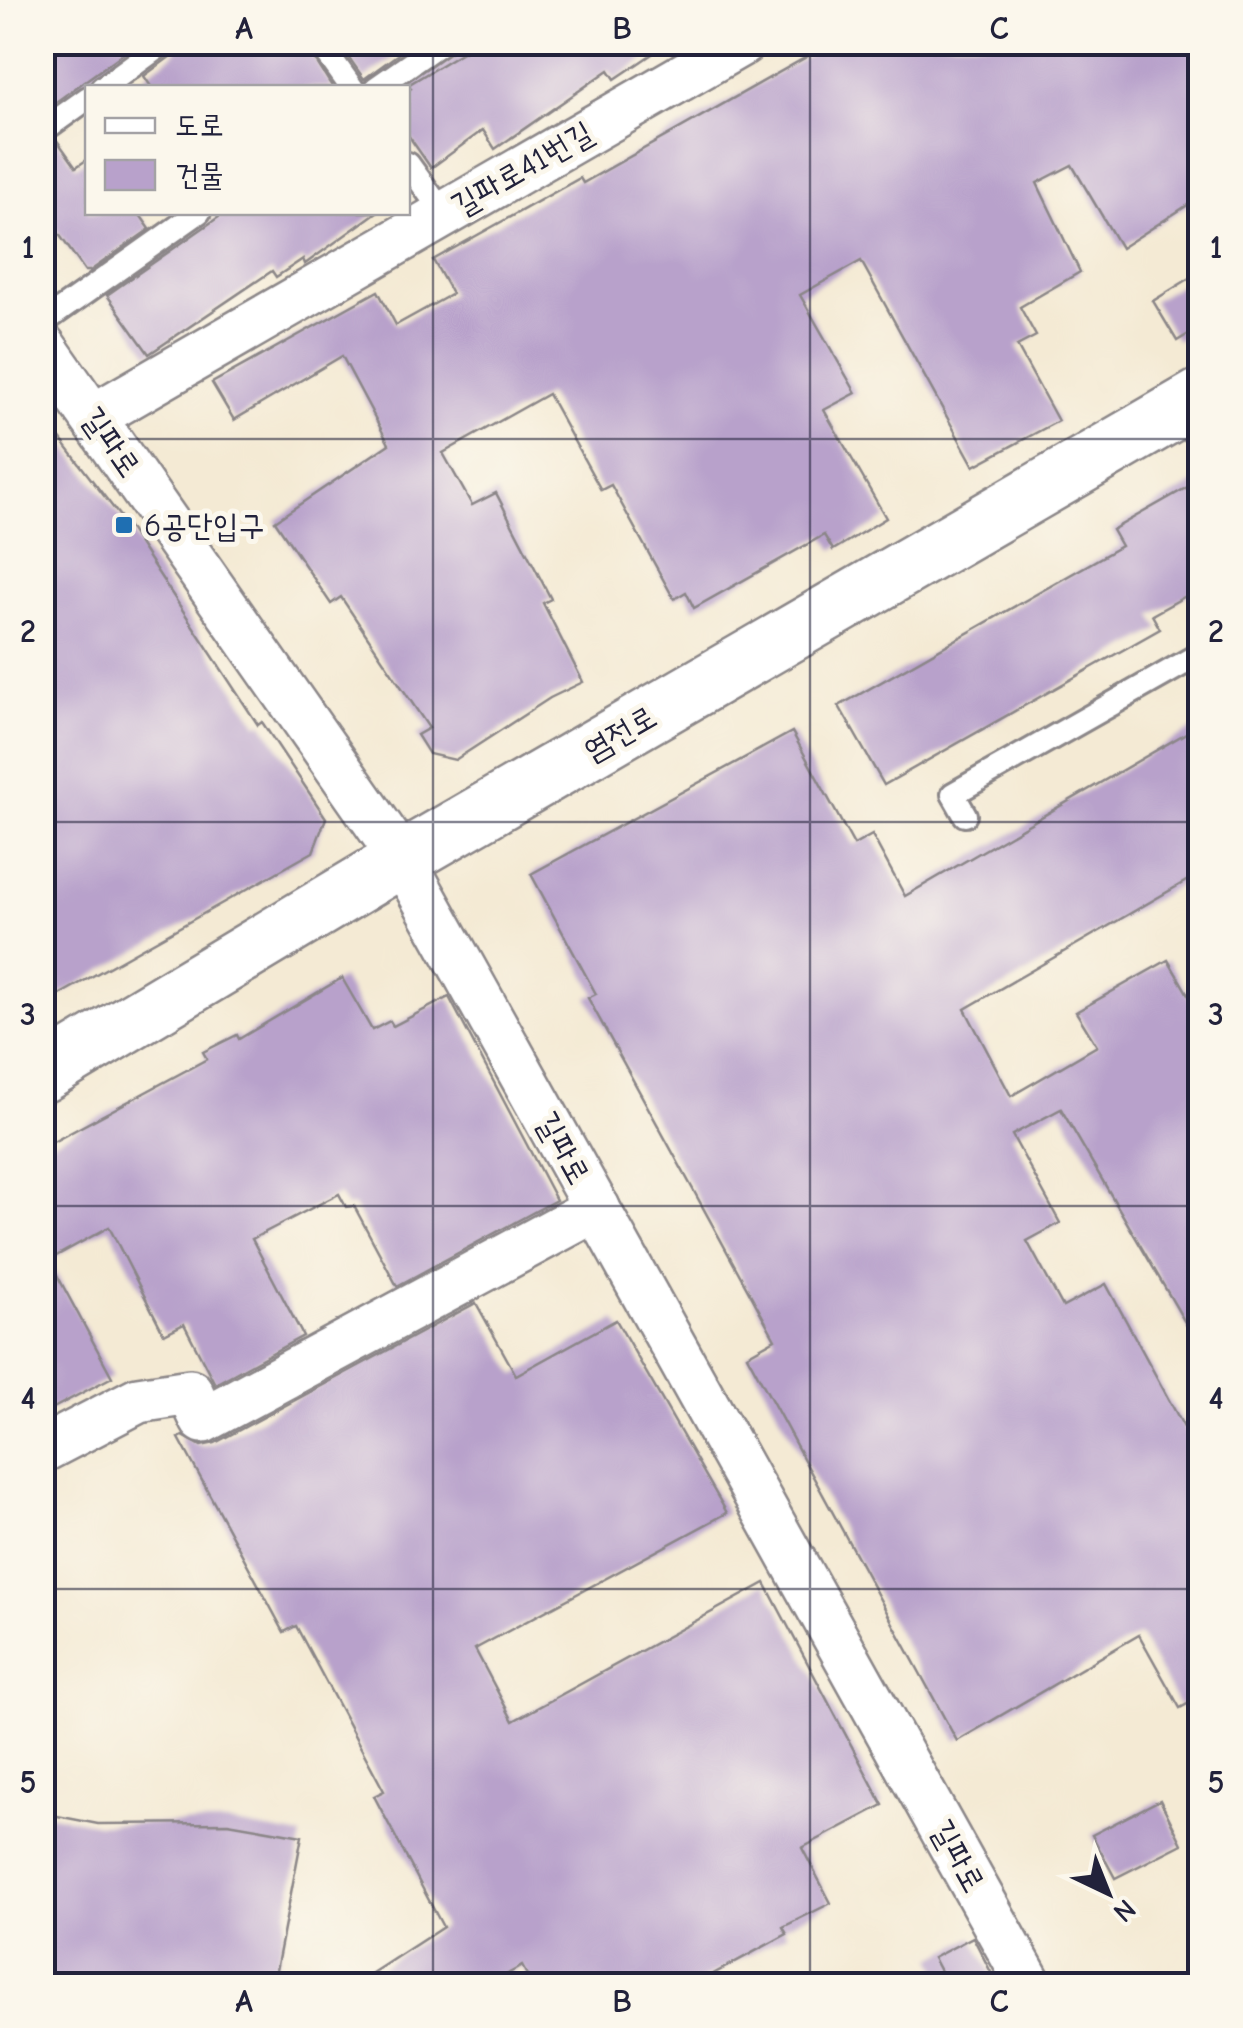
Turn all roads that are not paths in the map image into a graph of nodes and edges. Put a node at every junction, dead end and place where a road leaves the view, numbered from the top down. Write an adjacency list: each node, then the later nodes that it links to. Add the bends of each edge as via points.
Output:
1 (164, 42): 5 (lane)
2 (319, 42): 6 (lane)
3 (442, 42): 7 (lane)
4 (725, 47): 11 (street, 길파로41번길)
5 (106, 85)
6 (350, 85)
7 (380, 85)
8 (85, 100): 9 (lane)
9 (42, 131)
10 (410, 167): 11 (lane)
11 (444, 214): 16 (street, 길파로41번길)
12 (195, 215): 13 (lane)
13 (42, 323)
14 (42, 345): 16 (street, 길파로)
15 (1200, 397): 19 (street, 염전로)
16 (93, 417): 19 (street, 길파로)
17 (1200, 654): 18 (lane, via 953,794)
18 (964, 814)
19 (402, 859): 20 (street, 염전로); 21 (street, 길파로)
20 (42, 1075)
21 (597, 1208): 22 (street, via 203,1420 190,1392 138,1400); 23 (street, 길파로)
22 (42, 1450)
23 (1030, 1986)

